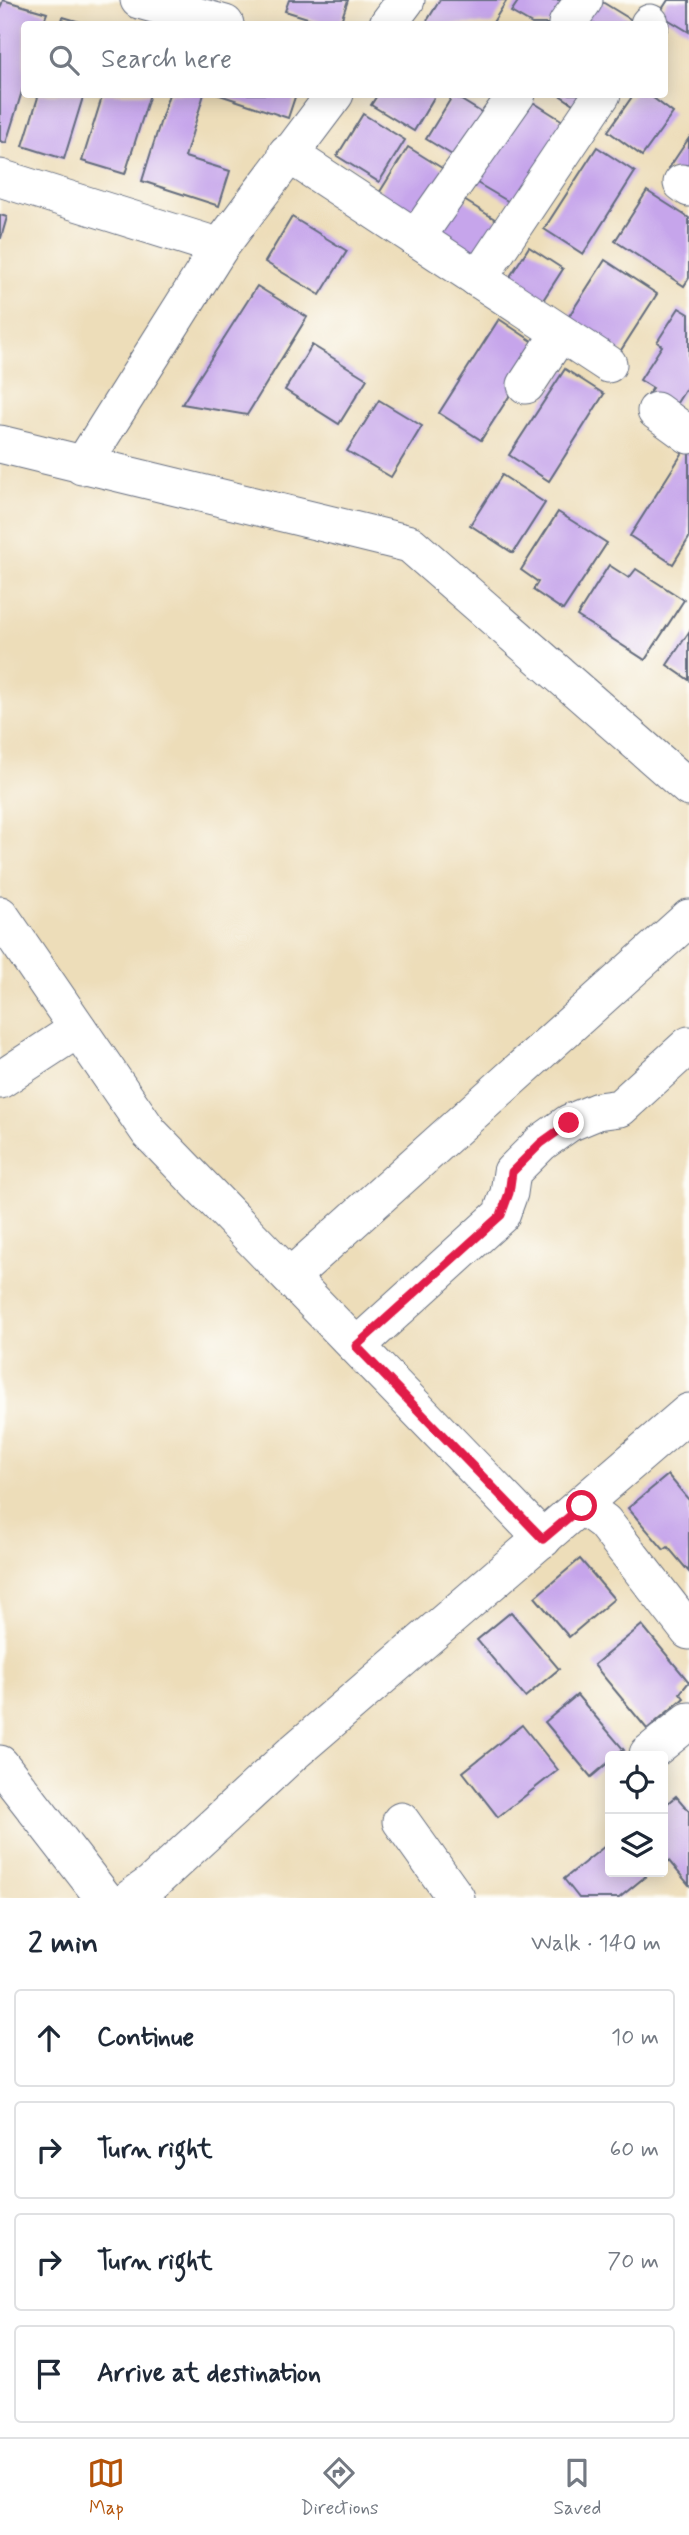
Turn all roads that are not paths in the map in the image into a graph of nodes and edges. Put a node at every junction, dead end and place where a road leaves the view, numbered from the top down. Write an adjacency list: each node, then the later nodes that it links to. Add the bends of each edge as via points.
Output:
1 (139, 0): 4 (street)
2 (406, 0): 5 (street)
3 (584, 0): 6 (street)
4 (214, 21)
5 (390, 21)
6 (569, 21)
7 (332, 98): 10 (street)
8 (514, 98): 12 (street)
9 (599, 98): 14 (street)
10 (287, 153): 12 (street); 13 (street)
11 (0, 178): 13 (street)
12 (416, 238): 14 (street)
13 (220, 247): 21 (street)
14 (478, 279): 15 (street)
15 (560, 333): 16 (street); 17 (street)
16 (608, 364)
17 (526, 386)
18 (656, 411): 19 (street)
19 (689, 435)
20 (6, 453): 21 (street)
21 (82, 466): 22 (street, via 410,544)
22 (689, 788)
23 (0, 915): 25 (street)
24 (689, 918): 28 (street)
25 (78, 1029): 27 (street); 28 (street, via 149,1132)
26 (689, 1045): 29 (street, via 620,1108 569,1123 541,1143 512,1172 501,1215)
27 (0, 1080)
28 (290, 1277): 29 (street)
29 (356, 1346): 32 (street)
30 (689, 1412): 31 (street)
31 (582, 1506): 32 (street); 33 (street, via 604,1522)
32 (543, 1539): 39 (street)
33 (689, 1631)
34 (689, 1721): 35 (street)
35 (652, 1751)
36 (0, 1764): 38 (street)
37 (401, 1821): 40 (street)
38 (103, 1898)
39 (131, 1898)
40 (456, 1898)

